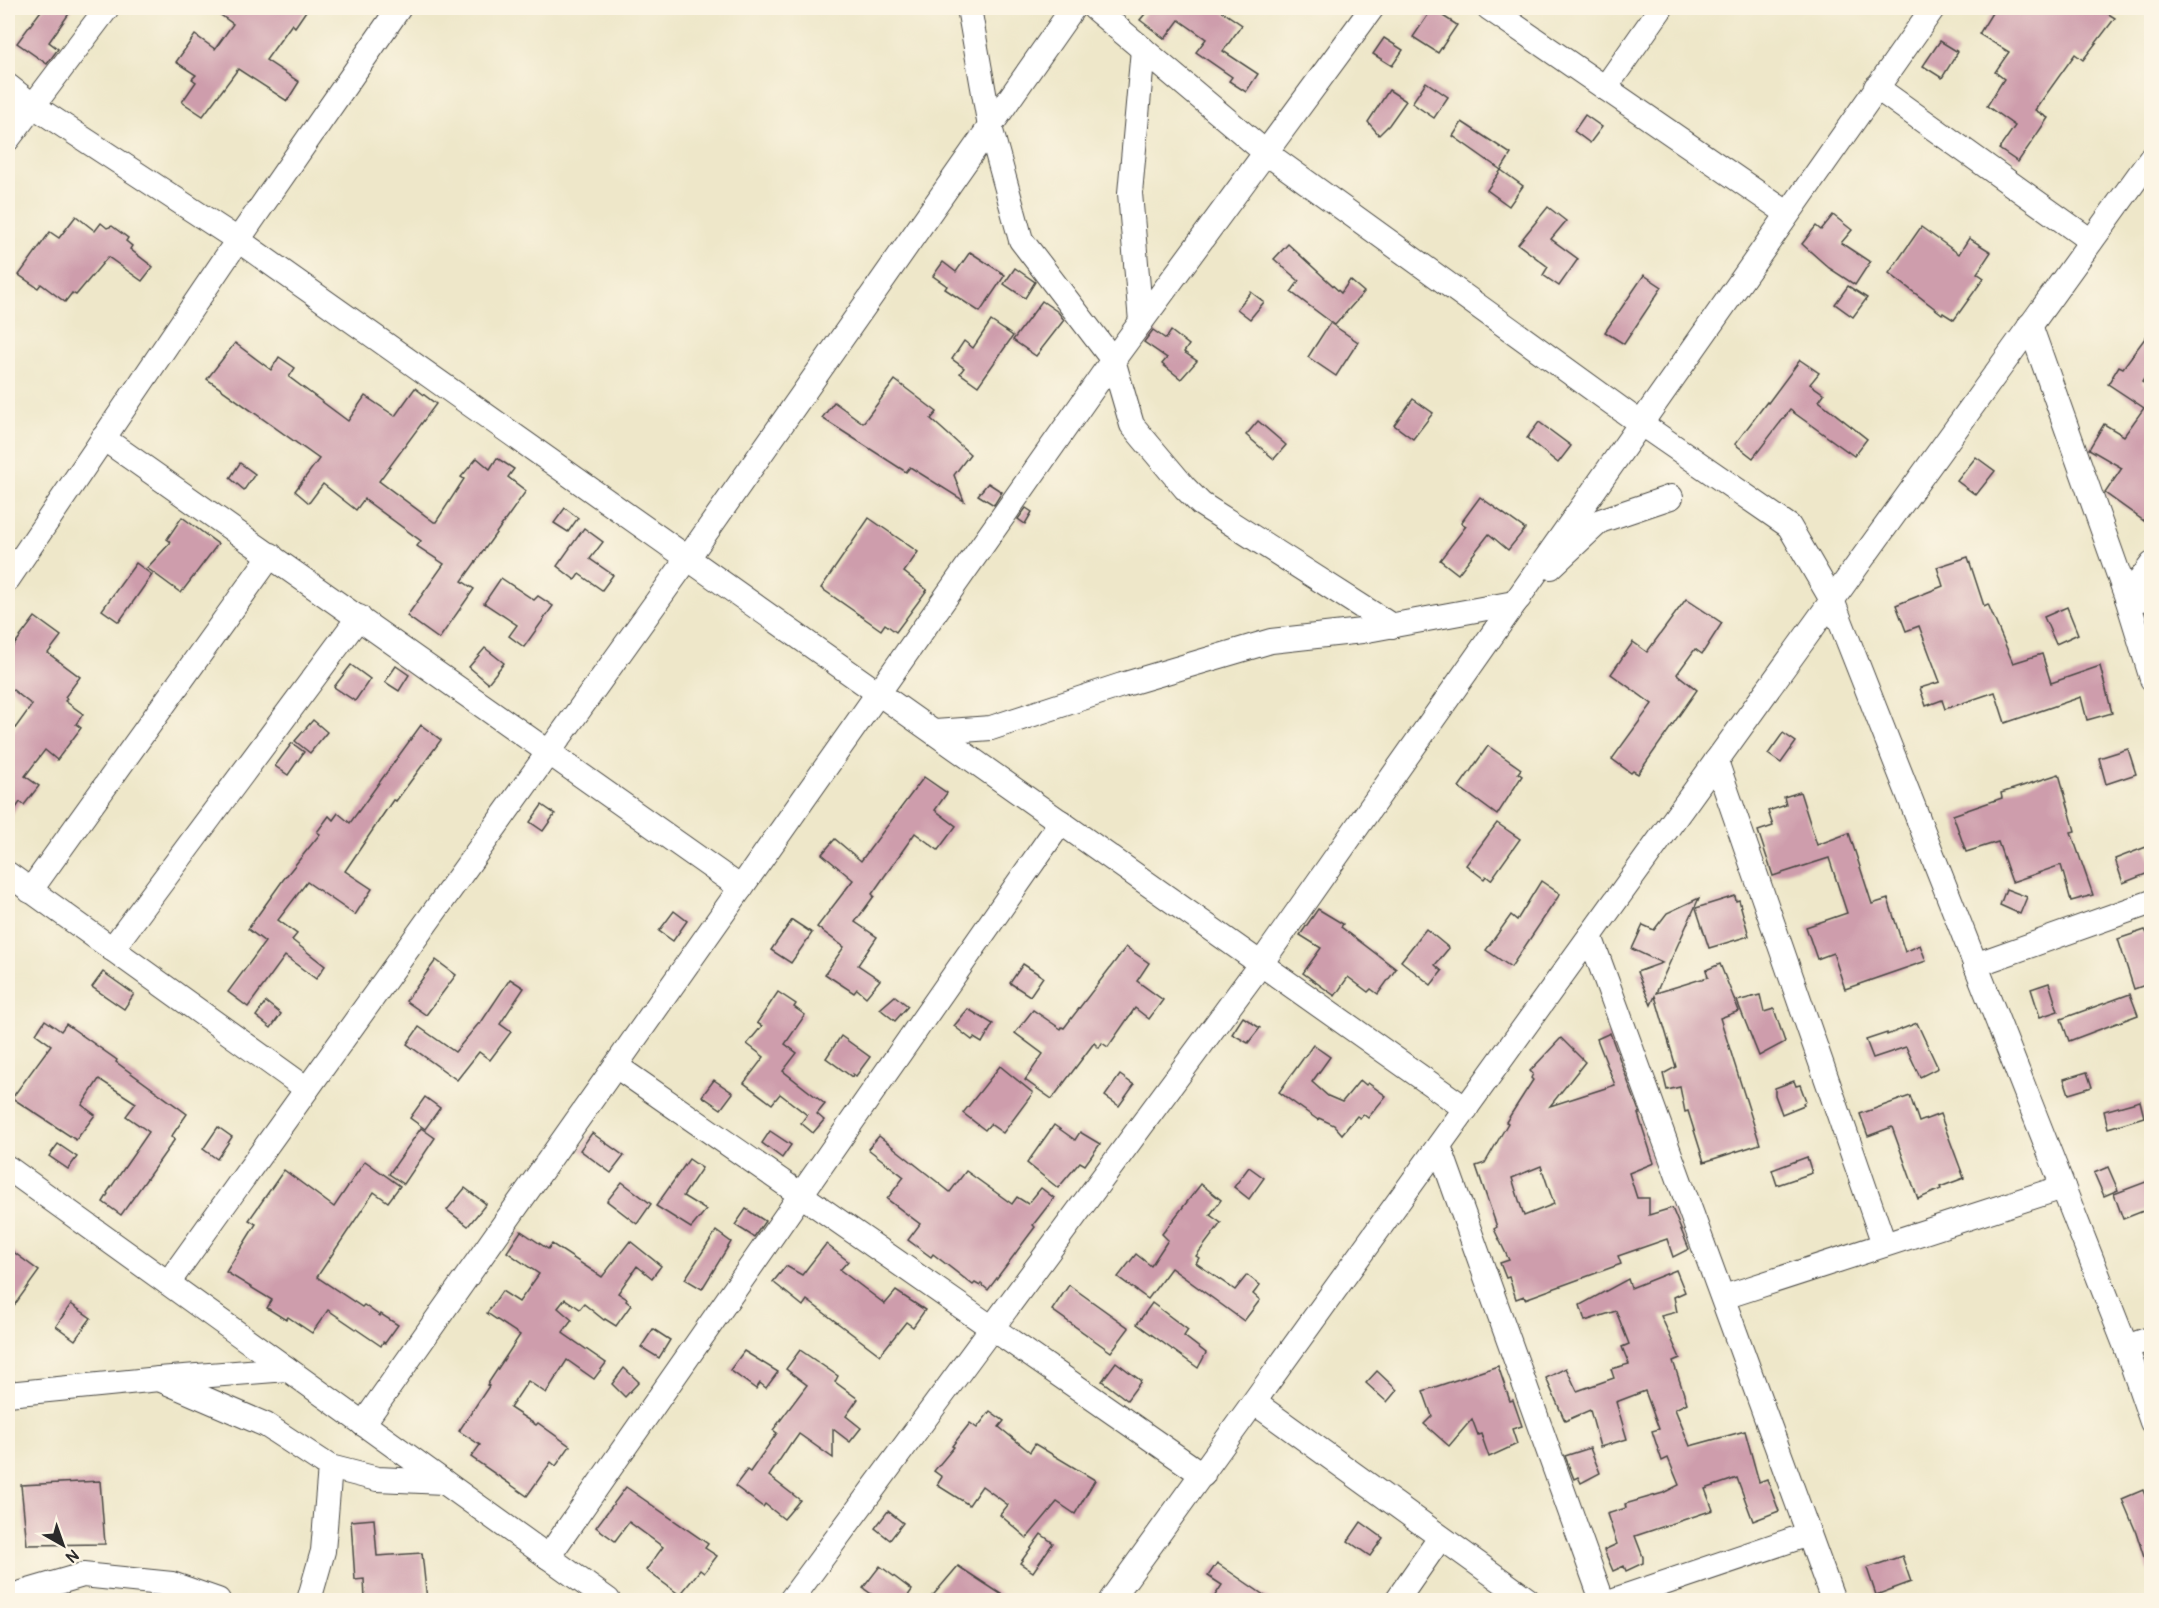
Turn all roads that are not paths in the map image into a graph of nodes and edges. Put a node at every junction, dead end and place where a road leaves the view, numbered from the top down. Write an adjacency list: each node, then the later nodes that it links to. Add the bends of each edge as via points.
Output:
1 (107, 8): 14 (street)
2 (399, 8): 20 (street)
3 (969, 8): 15 (street)
4 (1073, 8): 15 (street)
5 (1094, 8): 10 (street)
6 (1372, 8): 17 (street)
7 (1489, 8): 13 (street)
8 (1661, 8): 13 (street)
9 (1933, 8): 12 (street)
10 (1143, 49): 17 (street); 22 (street, via 1130,193)
11 (8, 86): 14 (street)
12 (1876, 87): 19 (street); 21 (street)
13 (1605, 88): 19 (street)
14 (32, 105): 16 (street); 20 (street)
15 (990, 127): 24 (street, via 1021,240); 29 (street)
16 (8, 139)
17 (1265, 152): 22 (street); 25 (street)
18 (2151, 157): 21 (street)
19 (1787, 213): 25 (street)
20 (238, 240): 26 (street); 29 (street)
21 (2091, 241): 23 (street)
22 (1141, 322): 24 (street)
23 (2030, 325): 32 (street); 34 (street)
24 (1113, 360): 37 (street, via 1132,425 1201,504); 39 (street)
25 (1640, 423): 34 (street, via 1790,526); 35 (street)
26 (104, 438): 28 (street); 31 (street)
27 (1671, 497): 35 (street, via 1600,521)
28 (272, 555): 36 (street); 46 (street)
29 (688, 558): 39 (street); 41 (street)
30 (2151, 564): 32 (street)
31 (8, 579)
32 (2127, 598): 33 (street); 38 (street)
33 (2151, 599)
34 (1832, 600): 42 (street); 51 (street)
35 (1514, 603): 37 (street); 50 (street)
36 (359, 617): 41 (street); 49 (street)
37 (1392, 626): 40 (street, via 1271,640 991,728)
38 (2151, 679)
39 (879, 693): 40 (street); 45 (street)
40 (935, 732): 43 (street)
41 (549, 752): 45 (street); 53 (street)
42 (1716, 761): 48 (street); 59 (street)
43 (1061, 822): 50 (street); 58 (street)
44 (8, 874): 46 (street)
45 (741, 888): 52 (street)
46 (30, 891): 49 (street)
47 (2151, 902): 51 (street)
48 (1590, 936): 54 (street); 61 (street)
49 (112, 949): 53 (street)
50 (1260, 964): 54 (street); 62 (street)
51 (1975, 965): 57 (street)
52 (616, 1066): 58 (street); 70 (street)
53 (308, 1089): 60 (street)
54 (1466, 1109): 55 (street)
55 (1439, 1146): 68 (street); 85 (street)
56 (8, 1168): 60 (street)
57 (2063, 1187): 59 (street); 64 (street)
58 (801, 1195): 62 (street); 76 (street)
59 (1884, 1244): 61 (street)
60 (168, 1283): 65 (street)
61 (1724, 1297): 74 (street)
62 (992, 1328): 72 (street); 81 (street)
63 (2151, 1338): 64 (street)
64 (2126, 1347): 69 (street)
65 (287, 1369): 66 (street); 70 (street)
66 (159, 1379): 67 (street); 71 (street, via 266,1425)
67 (8, 1394)
68 (1255, 1403): 72 (street); 75 (street)
69 (2151, 1422)
70 (363, 1424): 73 (street)
71 (330, 1467): 73 (street, via 377,1479); 79 (street, via 323,1551)
72 (1203, 1475): 82 (street)
73 (444, 1482): 76 (street)
74 (1809, 1534): 86 (street); 87 (street)
75 (1440, 1538): 83 (street); 84 (street)
76 (548, 1557): 80 (street)
77 (8, 1597): 78 (street, via 83,1575 172,1584)
78 (218, 1600)
79 (309, 1600)
80 (608, 1600)
81 (791, 1600)
82 (1111, 1600)
83 (1397, 1600)
84 (1527, 1600)
85 (1602, 1600)
86 (1614, 1600)
87 (1833, 1600)

